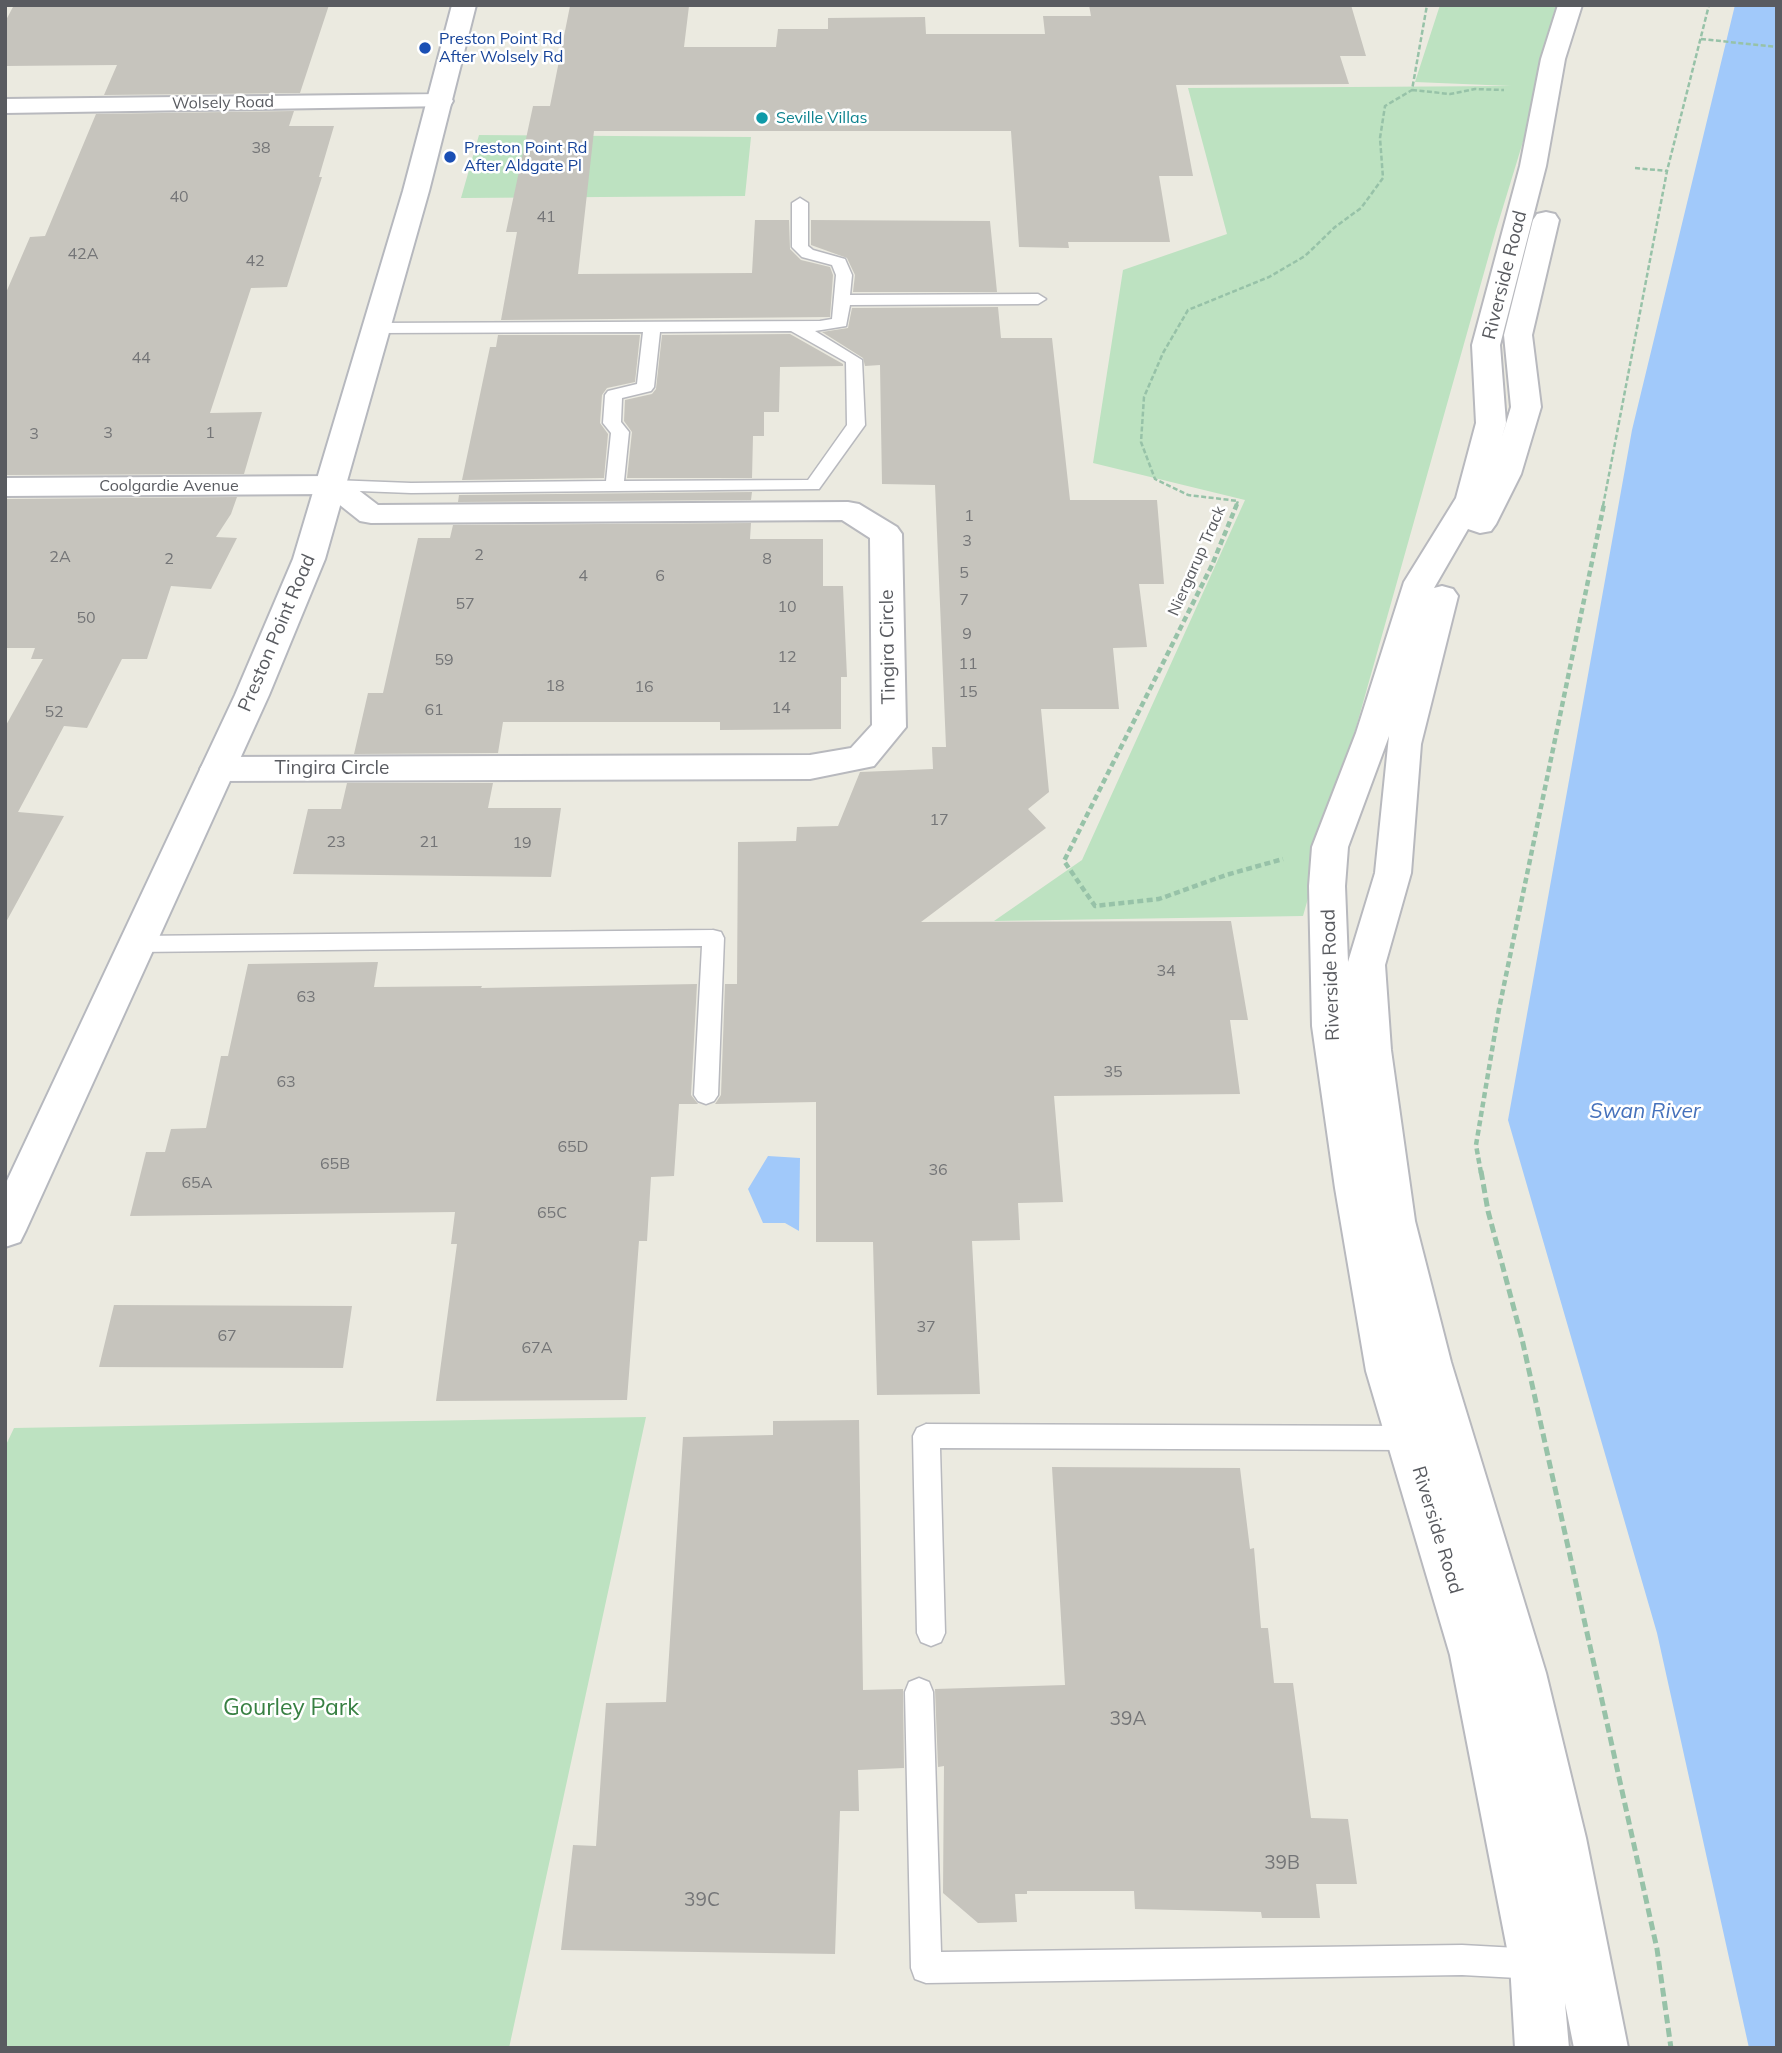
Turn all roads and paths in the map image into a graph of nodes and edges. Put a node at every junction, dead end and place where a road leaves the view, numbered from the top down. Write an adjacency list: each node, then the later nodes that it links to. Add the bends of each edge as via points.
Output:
1 (464, 5): 10 (street, Preston Point Road)
2 (1427, 5): 8 (path)
3 (1570, 5): 28 (street, Riverside Road, via 1553,59 1533,166 1486,345 1491,423 1471,498 1420,582 1373,733 1330,847 1331,1026 1388,1371)
4 (1588, 5): 33 (street, Riverside Road, via 1563,93 1549,209 1518,335 1526,407 1506,474 1440,600 1404,744 1393,873 1366,965 1394,1221 1430,1362 1522,1673 1562,1838)
5 (1709, 5): 6 (path)
6 (1701, 39): 7 (path); 13 (path)
7 (1777, 47)
8 (1412, 90): 9 (path, via 1450,94); 24 (path, Niergarup Track, via 1385,106 1380,138 1382,178 1361,208 1305,256 1269,277 1188,310 1144,397 1142,443 1155,479 1188,495 1238,501 1212,565 1064,862 1095,906 1158,900)
9 (1508, 90)
10 (441, 101): 11 (street, Wolsely Road); 19 (street, Preston Point Road)
11 (5, 106)
12 (1635, 168): 13 (path)
13 (1667, 172): 34 (path, via 1585,603 1499,1009 1476,1145 1657,1949)
14 (800, 203): 16 (lane, via 800,247 808,254 839,262)
15 (1038, 299): 16 (lane)
16 (844, 300): 17 (lane, via 840,322)
17 (794, 326): 18 (lane); 21 (lane, via 854,360 856,425 813,485)
18 (652, 327): 19 (lane); 21 (lane, via 645,387 614,395 612,423 620,432)
19 (377, 328): 20 (street, Preston Point Road)
20 (333, 485): 21 (lane); 22 (street, Coolgardie Avenue); 23 (street, Preston Point Road, via 309,559); 23 (street, Tingira Circle, via 371,514 848,511 886,534 889,727 862,758 810,767)
21 (614, 486)
22 (5, 487)
23 (216, 769): 25 (street, Preston Point Road)
24 (1226, 875)
25 (136, 944): 26 (lane, via 713,938); 27 (street, Preston Point Road)
26 (706, 1095)
27 (5, 1230)
28 (1409, 1437): 29 (lane, via 926,1436); 31 (street, Riverside Road, via 1475,1655)
29 (931, 1633)
30 (919, 1692): 31 (lane, via 926,1968 1462,1960)
31 (1536, 1964): 32 (street, Riverside Road)
32 (1542, 2048)
33 (1601, 2048)
34 (1671, 2048)

